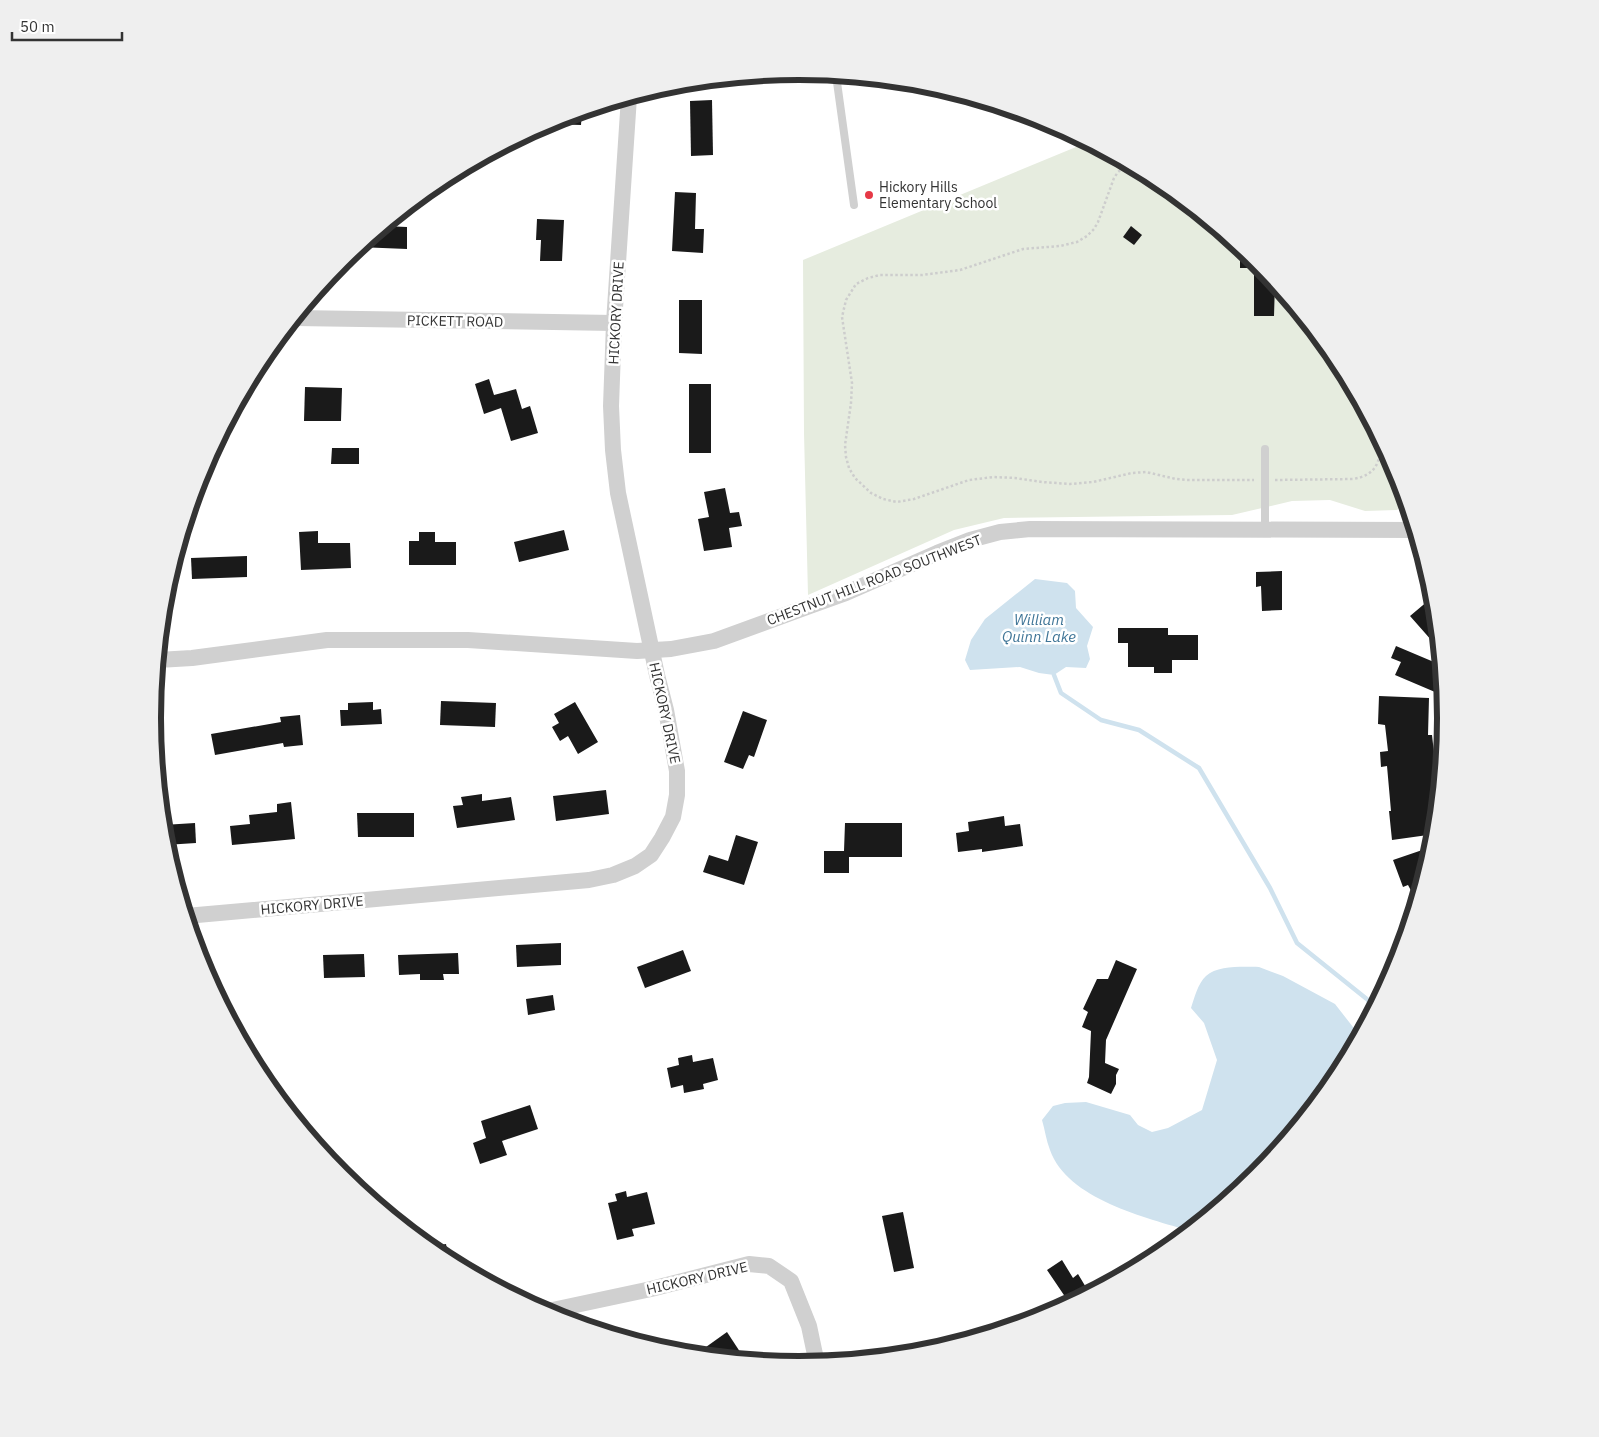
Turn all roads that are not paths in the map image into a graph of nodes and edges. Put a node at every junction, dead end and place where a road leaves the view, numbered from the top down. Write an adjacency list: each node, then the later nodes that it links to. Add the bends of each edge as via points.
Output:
1 (837, 81): 3 (lane)
2 (629, 104): 5 (street, HICKORY DRIVE)
3 (854, 206)
4 (303, 318): 5 (street, PICKETT ROAD)
5 (614, 324): 9 (street, HICKORY DRIVE, via 611,406 618,493)
6 (1265, 449): 8 (lane)
7 (1409, 528): 8 (street, CHESTNUT HILL ROAD SOUTHWEST)
8 (1265, 530): 9 (street, CHESTNUT HILL ROAD SOUTHWEST, via 1030,529 1000,532 970,540 846,593 714,641)
9 (651, 651): 10 (street, CHESTNUT HILL ROAD SOUTHWEST, via 468,640 327,640); 11 (street, HICKORY DRIVE, via 666,710 677,771 677,795 672,818 662,838 651,855 635,866 588,880)
10 (164, 660)
11 (192, 915)
12 (557, 1309): 13 (street, HICKORY DRIVE, via 749,1264 769,1266 791,1282 809,1326)
13 (815, 1357)

